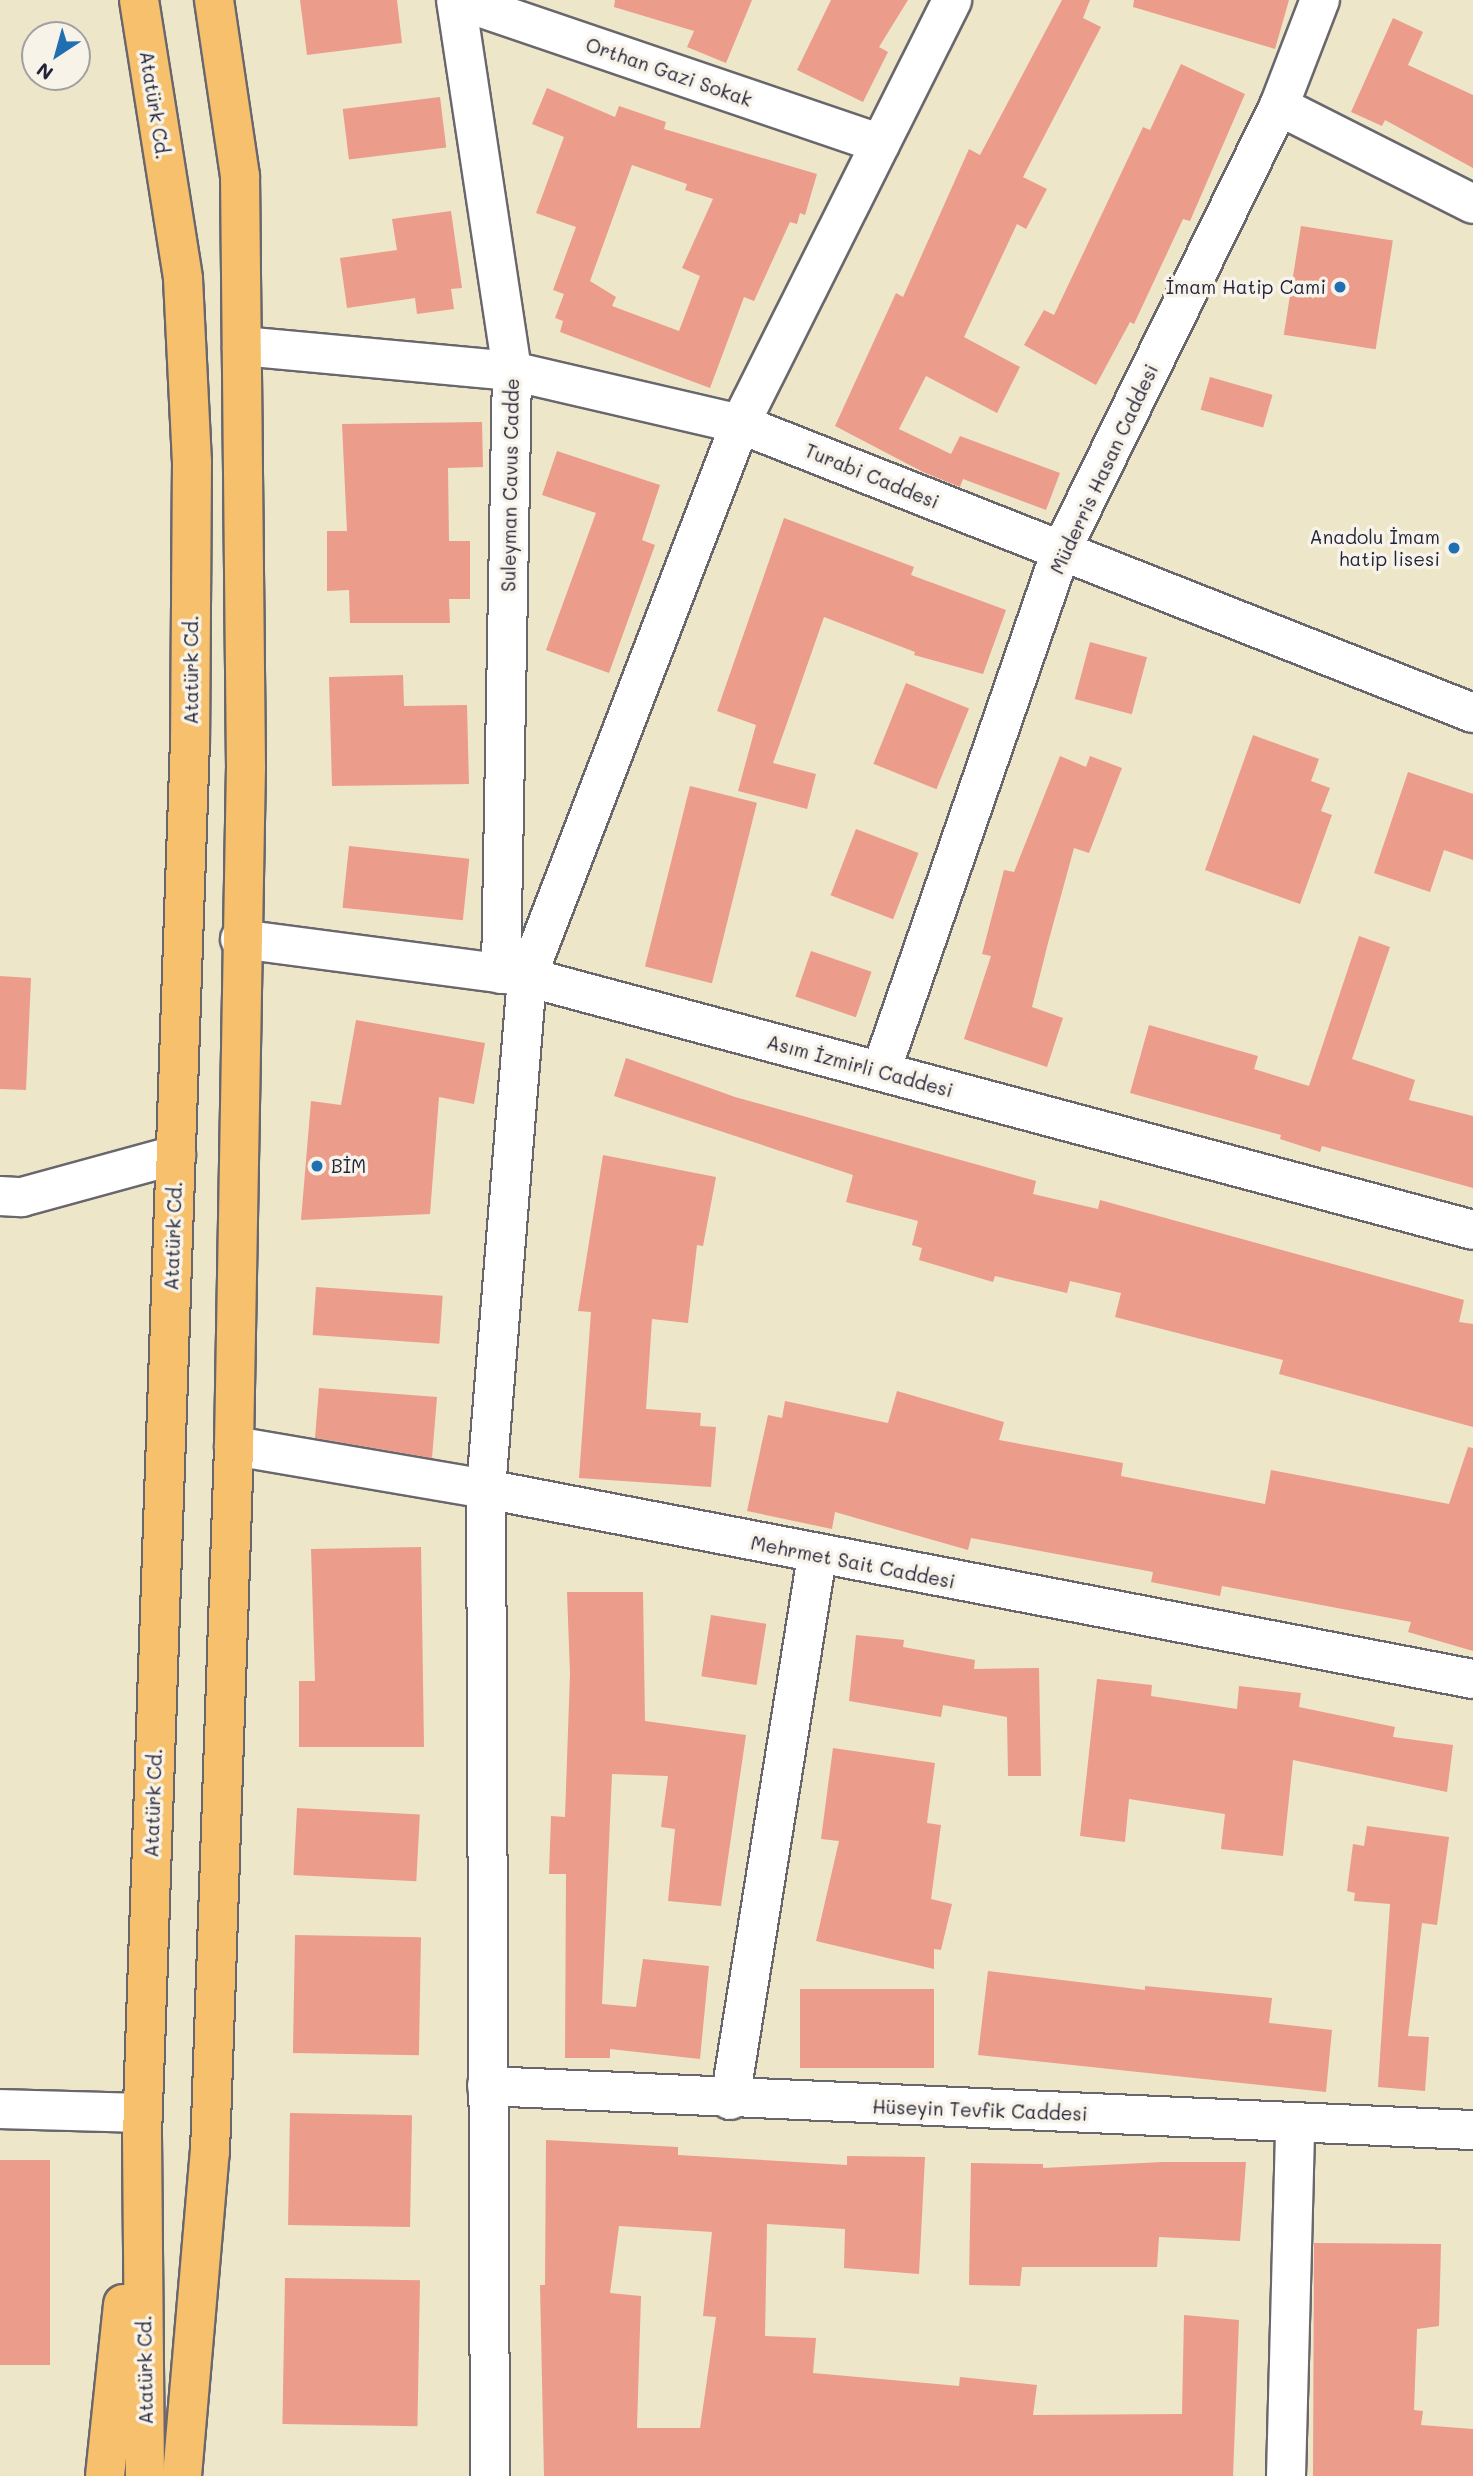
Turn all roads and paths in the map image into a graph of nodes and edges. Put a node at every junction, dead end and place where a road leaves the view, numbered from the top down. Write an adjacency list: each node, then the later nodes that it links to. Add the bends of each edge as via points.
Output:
1 (139, 0): 17 (main road, Atatürk Cd., via 183,279 192,462 190,740)
2 (214, 0): 9 (main road, Atatürk Cd., via 240,176)
3 (457, 0): 7 (street, Orthan Gazi Sokak); 10 (street, Suleyman Cavus Cadde)
4 (952, 0): 7 (street)
5 (1320, 0): 6 (street, Müderris Hasan Caddesi)
6 (1279, 106): 8 (street); 12 (street, Müderris Hasan Caddesi)
7 (880, 144): 11 (street)
8 (1473, 204)
9 (242, 346): 10 (street, Turabi Caddesi); 14 (main road, Atatürk Cd., via 246,768)
10 (512, 371): 11 (street, Turabi Caddesi); 15 (street, Suleyman Cavus Cadde)
11 (740, 424): 12 (street, Turabi Caddesi); 15 (street)
12 (1061, 551): 13 (street, Turabi Caddesi); 16 (street, Müderris Hasan Caddesi)
13 (1473, 713)
14 (240, 939): 15 (street, Asım İzmirli Caddesi); 20 (main road, Atatürk Cd.)
15 (514, 976): 16 (street, Asım İzmirli Caddesi); 21 (street)
16 (881, 1071): 19 (street, Asım İzmirli Caddesi)
17 (176, 1155): 18 (street, via 22,1197); 27 (main road, Atatürk Cd.)
18 (0, 1196)
19 (1473, 1230)
20 (234, 1446): 21 (street, Mehrmet Sait Caddesi); 30 (main road, Atatürk Cd.)
21 (486, 1489): 22 (street, Mehrmet Sait Caddesi); 24 (street)
22 (817, 1556): 23 (street, Mehrmet Sait Caddesi); 25 (street)
23 (1473, 1679)
24 (487, 2085): 25 (street, Hüseyin Tevfik Caddesi); 35 (street)
25 (730, 2100): 28 (street, Hüseyin Tevfik Caddesi)
26 (0, 2109): 27 (street)
27 (142, 2124): 31 (main road); 32 (main road, Atatürk Cd.)
28 (1295, 2124): 29 (street, Hüseyin Tevfik Caddesi); 36 (street)
29 (1473, 2130)
30 (210, 2152): 33 (main road, Atatürk Cd.); 34 (main road)
31 (105, 2476)
32 (145, 2476)
33 (182, 2476)
34 (203, 2476)
35 (490, 2476)
36 (1286, 2476)

